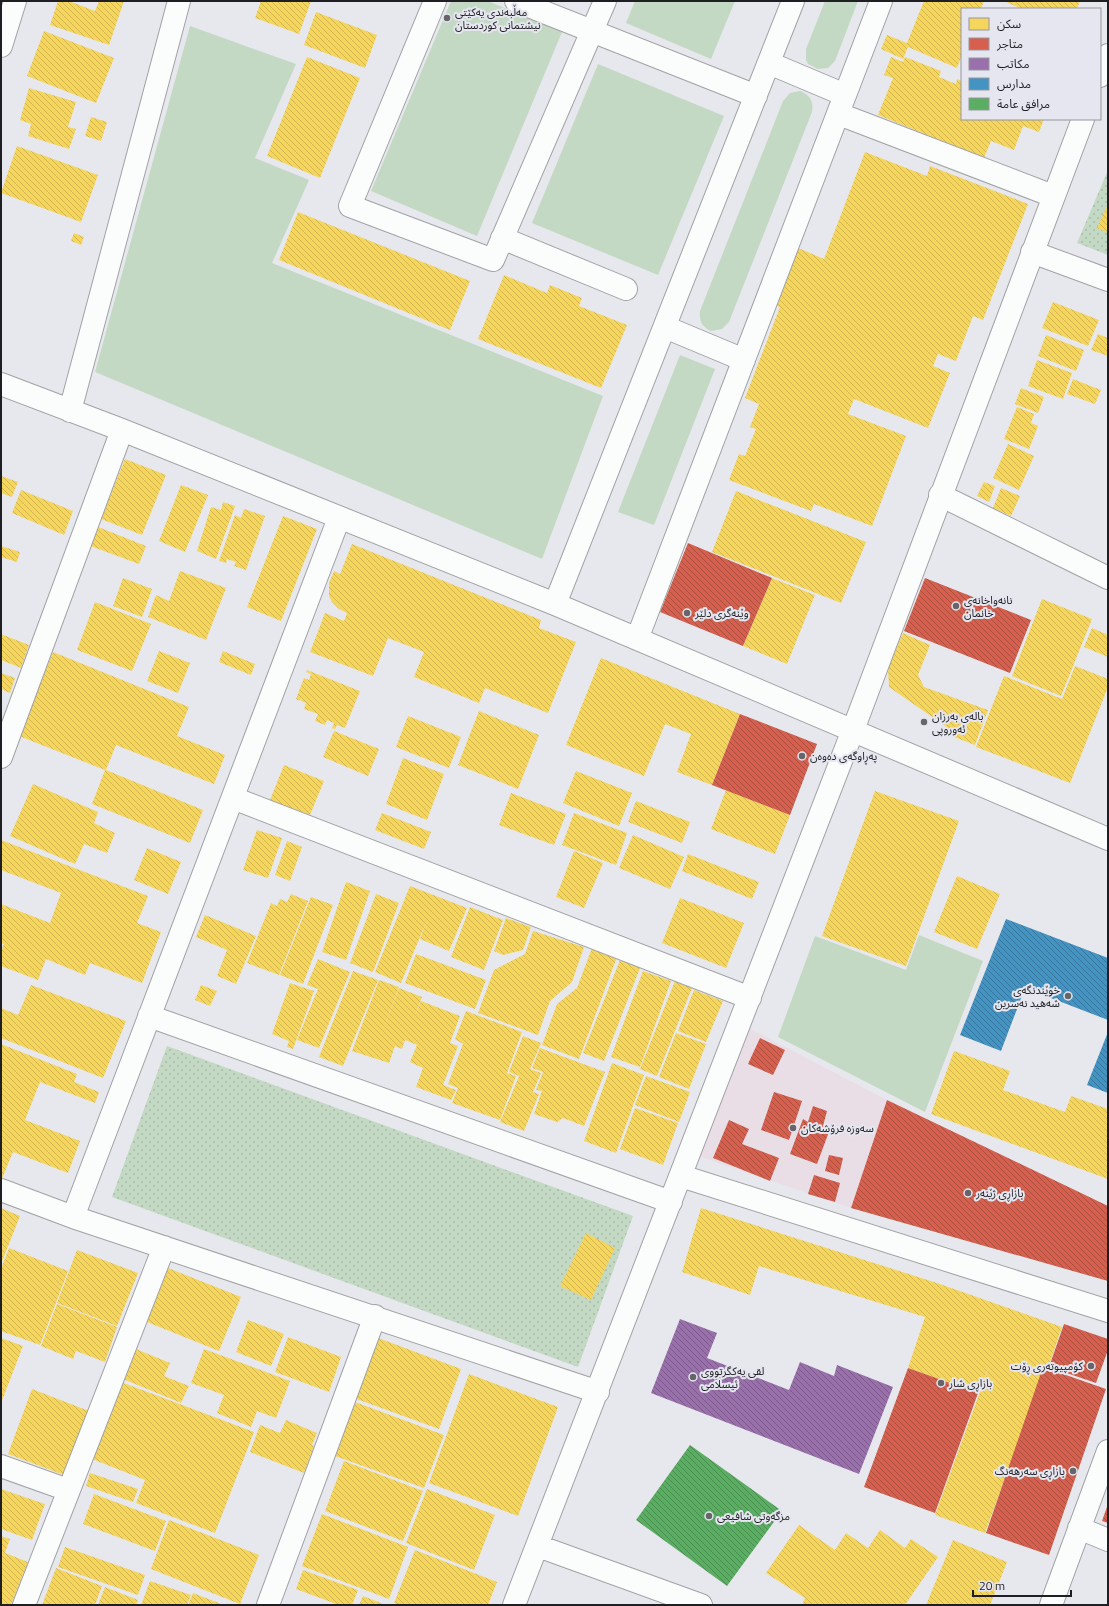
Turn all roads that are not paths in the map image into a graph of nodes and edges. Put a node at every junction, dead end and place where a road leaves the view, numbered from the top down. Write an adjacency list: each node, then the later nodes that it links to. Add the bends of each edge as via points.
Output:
1 (179, 1): 24 (street)
2 (435, 1): 17 (street, via 350,206 493,260)
3 (516, 1): 8 (street)
4 (605, 1): 8 (street)
5 (793, 1): 11 (street)
6 (881, 1): 14 (street)
7 (9, 4): 9 (street)
8 (592, 31): 13 (street); 17 (street)
9 (1, 46)
10 (1108, 55): 12 (street)
11 (769, 63): 13 (street); 14 (street)
12 (1101, 73)
13 (756, 96): 21 (street)
14 (842, 104): 16 (street); 22 (street)
15 (1083, 120): 16 (street)
16 (1053, 196): 18 (street)
17 (502, 238): 20 (street)
18 (1032, 252): 19 (street); 26 (street)
19 (1108, 280)
20 (626, 289)
21 (665, 327): 22 (street); 29 (street)
22 (744, 360): 30 (street)
23 (1, 384): 24 (street)
24 (70, 411): 25 (street)
25 (122, 430): 27 (street); 32 (street)
26 (940, 495): 28 (street); 31 (street)
27 (339, 518): 29 (street); 33 (street)
28 (1108, 578)
29 (555, 604): 30 (street)
30 (637, 639): 31 (street)
31 (853, 730): 34 (street); 35 (street)
32 (1, 757)
33 (233, 798): 35 (street); 36 (street)
34 (1108, 838)
35 (750, 998): 37 (street)
36 (149, 1016): 39 (street); 40 (street)
37 (681, 1176): 39 (street); 42 (street)
38 (1, 1190): 40 (street)
39 (671, 1202): 44 (street)
40 (73, 1217): 41 (street)
41 (164, 1247): 43 (street); 47 (street)
42 (1108, 1311)
43 (375, 1316): 44 (street); 52 (street)
44 (598, 1392): 50 (street)
45 (1108, 1451): 48 (street)
46 (1, 1466): 47 (street)
47 (68, 1490): 51 (street)
48 (1079, 1528): 49 (street); 55 (street)
49 (1108, 1540)
50 (538, 1546): 53 (street); 54 (street)
51 (24, 1605)
52 (268, 1605)
53 (514, 1605)
54 (701, 1605)
55 (1051, 1605)

